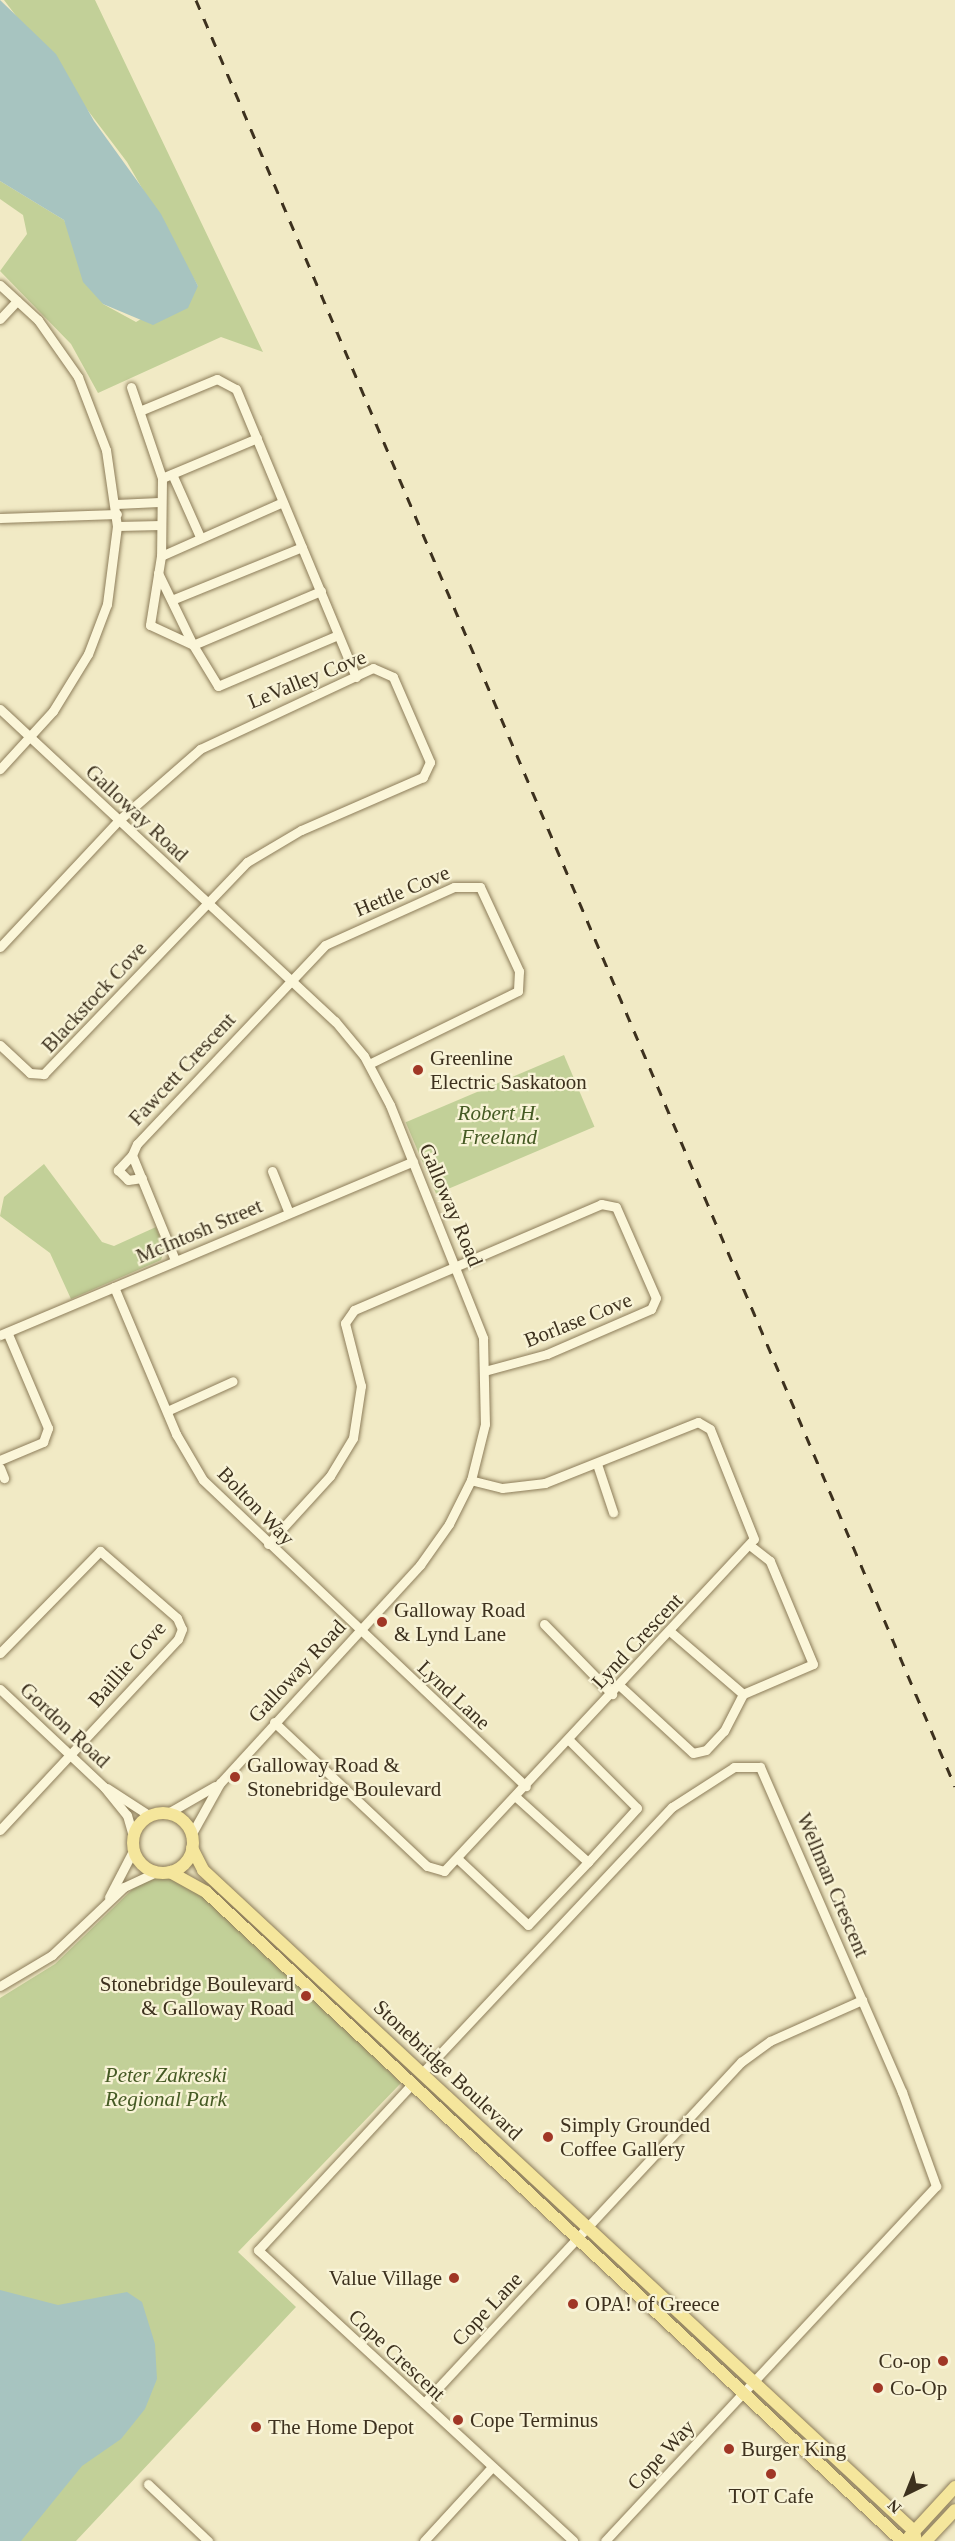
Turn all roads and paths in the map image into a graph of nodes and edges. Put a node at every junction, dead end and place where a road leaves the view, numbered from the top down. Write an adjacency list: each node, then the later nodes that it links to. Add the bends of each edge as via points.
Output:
1 (0, 285): 2 (street)
2 (17, 301): 3 (street); 11 (street, via 78,377 106,450)
3 (0, 319)
4 (131, 387): 5 (street)
5 (142, 410): 6 (street, via 217,379 229,381); 8 (street)
6 (257, 438): 7 (street); 10 (street)
7 (172, 474): 8 (street); 15 (street)
8 (162, 478): 9 (street)
9 (159, 502): 11 (street); 13 (street)
10 (283, 502): 15 (street); 16 (street)
11 (117, 509): 12 (street); 14 (street)
12 (0, 518)
13 (161, 525): 14 (street); 17 (street)
14 (117, 526): 25 (street, via 113,571 99,629 71,685)
15 (200, 537): 17 (street)
16 (302, 547): 19 (street); 20 (street)
17 (161, 556): 18 (street)
18 (158, 573): 20 (street); 22 (street, via 150,625)
19 (321, 591): 21 (street); 22 (street)
20 (174, 599): 22 (street)
21 (338, 635): 22 (street, via 218,686); 23 (street)
22 (193, 645)
23 (356, 677): 27 (street, LeValley Cove, via 209,743 159,780); 28 (street, LeValley Cove, via 373,668 389,671 430,762 429,771 275,844 247,862)
24 (0, 709): 25 (street, Galloway Road)
25 (29, 737): 26 (street); 27 (street, Galloway Road)
26 (0, 769)
27 (119, 820): 28 (street, Galloway Road); 29 (street)
28 (208, 902): 30 (street, Galloway Road); 31 (street, Blackstock Cove, via 44,1074 30,1073)
29 (0, 947)
30 (290, 980): 32 (street, Galloway Road, via 335,1021); 32 (street, Hettle Cove, via 335,939 454,887 480,887 519,971 518,991); 33 (street, Fawcett Crescent)
31 (0, 1045)
32 (369, 1064): 34 (street, Galloway Road)
33 (132, 1155): 36 (street, Fawcett Crescent); 36 (street, via 118,1170 128,1180)
34 (413, 1161): 37 (street, McIntosh Street); 39 (street, Galloway Road)
35 (272, 1171): 37 (street)
36 (142, 1178): 38 (street, Fawcett Crescent)
37 (289, 1213): 38 (street, McIntosh Street)
38 (175, 1260): 40 (street, McIntosh Street)
39 (458, 1266): 42 (street, Galloway Road, via 473,1304); 42 (street, Borlase Cove, via 606,1203 620,1214 656,1298 651,1309 637,1316 547,1354); 49 (street, via 349,1316 347,1332 362,1386 353,1438 330,1476)
40 (114, 1287): 41 (street, McIntosh Street); 44 (street, Bolton Way)
41 (4, 1333): 45 (street, via 48,1428 43,1442)
42 (488, 1370): 47 (street, Galloway Road, via 485,1424)
43 (233, 1381): 44 (street)
44 (167, 1411): 49 (street, Bolton Way, via 203,1479)
45 (0, 1460)
46 (597, 1464): 47 (street, via 529,1487 501,1488); 48 (street); 50 (street, via 690,1423 705,1424 753,1531)
47 (471, 1480): 52 (street, Galloway Road, via 436,1545)
48 (613, 1512)
49 (268, 1544): 52 (street, Bolton Way)
50 (751, 1546): 53 (street, Lynd Crescent); 58 (street, via 770,1561 813,1664)
51 (543, 1624): 57 (street)
52 (358, 1630): 59 (street, Galloway Road); 63 (street, Lynd Lane)
53 (671, 1632): 55 (street, Lynd Crescent); 58 (street)
54 (0, 1653): 61 (street, Baillie Cove, via 100,1551 180,1623 178,1639)
55 (619, 1685): 57 (street, Lynd Crescent); 58 (street, via 693,1754 706,1750 724,1731)
56 (0, 1689): 61 (street, Gordon Road)
57 (612, 1694): 60 (street, Lynd Crescent)
58 (743, 1694)
59 (274, 1722): 62 (street, Galloway Road); 71 (street, Lynd Crescent, via 433,1870 444,1871)
60 (569, 1740): 63 (street, Lynd Crescent); 72 (street, via 637,1808)
61 (71, 1754): 64 (street, Gordon Road); 68 (street)
62 (220, 1783): 66 (street, Galloway Road); 69 (street, Galloway Road)
63 (526, 1786): 65 (street, Lynd Crescent)
64 (104, 1787): 67 (street, Gordon Road); 70 (street, Gordon Road, via 127,1815)
65 (516, 1797): 71 (street, Lynd Crescent); 72 (street)
66 (168, 1813): 67 (main road); 69 (main road, via 184,1822)
67 (150, 1816): 70 (main road)
68 (0, 1830)
69 (191, 1841): 74 (main road, via 186,1861); 78 (main road, Stonebridge Boulevard, via 203,1870)
70 (134, 1843): 73 (main road, via 140,1862); 75 (street)
71 (458, 1859): 72 (street, via 528,1925)
72 (588, 1862)
73 (156, 1872): 74 (main road); 75 (street, via 134,1880)
74 (170, 1872): 79 (main road, Stonebridge Boulevard, via 206,1892)
75 (104, 1904): 76 (street, via 52,1955)
76 (0, 1986)
77 (862, 2000): 78 (street, Wellman Crescent, via 771,1783 760,1767 745,1764 672,1807); 80 (street, Cope Lane, via 750,2054); 82 (street, Wellman Crescent, via 936,2186)
78 (423, 2072): 80 (main road, Stonebridge Boulevard)
79 (411, 2085): 81 (main road, Stonebridge Boulevard); 84 (street, Cope Crescent, via 258,2250)
80 (587, 2227): 81 (street, Cope Lane); 82 (main road, Stonebridge Boulevard)
81 (576, 2238): 83 (main road, Stonebridge Boulevard); 84 (street, Cope Lane)
82 (753, 2383): 83 (street, Wellman Crescent); 89 (main road, Stonebridge Boulevard)
83 (744, 2394): 93 (street, Cope Way); 94 (main road, Stonebridge Boulevard)
84 (424, 2403): 85 (street, Cope Crescent)
85 (492, 2467): 91 (street); 92 (street, Cope Crescent)
86 (148, 2484): 90 (street)
87 (955, 2487): 89 (main road)
88 (955, 2510): 95 (main road)
89 (915, 2536): 94 (main road)
90 (208, 2541)
91 (424, 2541)
92 (573, 2541)
93 (605, 2541)
94 (903, 2541)
95 (926, 2541)

